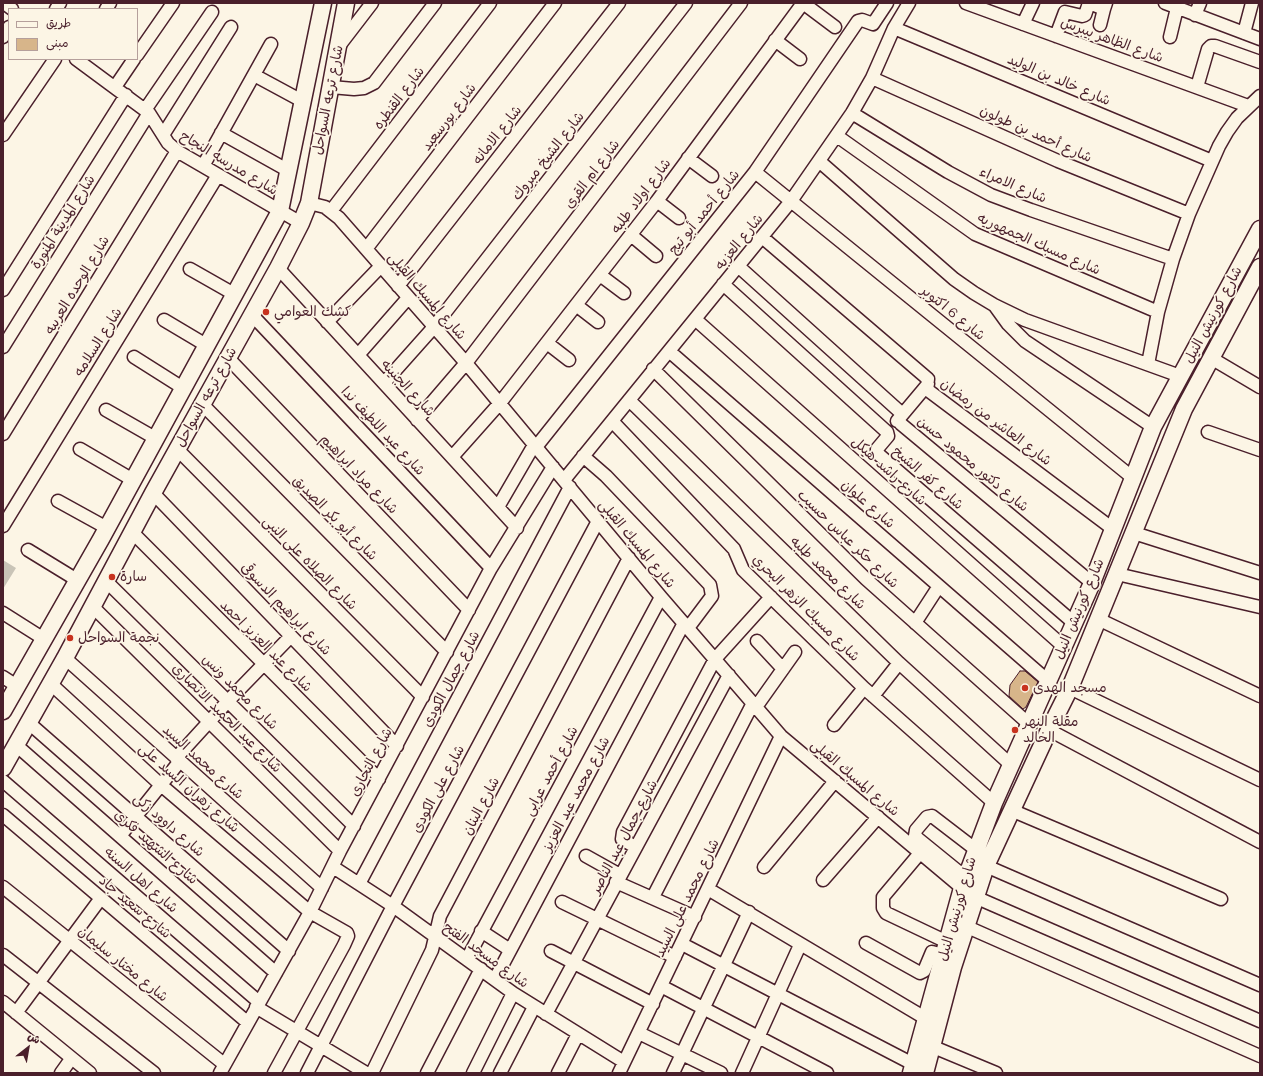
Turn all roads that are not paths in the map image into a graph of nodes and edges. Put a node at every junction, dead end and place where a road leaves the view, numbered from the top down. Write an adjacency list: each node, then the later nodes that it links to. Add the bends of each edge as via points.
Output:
1 (173, 3): 35 (street)
2 (323, 3): 48 (main road, شارع ترعه السواحل)
3 (346, 3): 34 (main road, شارع ترعه السواحل)
4 (372, 3): 34 (street)
5 (434, 3): 44 (street, via 374,83 354,89)
6 (490, 3): 69 (street, شارع القنطره)
7 (555, 3): 76 (street, شارع بورسعيد)
8 (619, 3): 87 (street, شارع الامانه)
9 (686, 3): 100 (street, شارع الشيخ مبروك)
10 (742, 3): 110 (street, شارع ام القرى)
11 (803, 3): 26 (street); 32 (street, شارع اولاد طلبه)
12 (887, 3): 62 (street, شارع أحمد أبو تيج, via 873,24 858,21)
13 (909, 3): 27 (street, شارع العزبه)
14 (966, 3): 23 (street, شارع الظاهر بيبرس)
15 (1033, 3): 23 (street)
16 (1165, 3): 20 (street)
17 (1200, 3): 22 (street)
18 (1252, 3): 28 (street)
19 (1105, 6): 24 (street); 29 (street, via 1090,3 1084,16 1065,12)
20 (1177, 8): 22 (street); 30 (street)
21 (212, 12): 50 (street, شارع المدينة المنورة)
22 (1195, 15): 28 (street)
23 (1023, 24): 29 (street, شارع الظاهر بيبرس)
24 (1100, 26)
25 (231, 27): 53 (street)
26 (835, 27)
27 (894, 28): 42 (street, شارع العزبه); 59 (street, شارع خالد بن الوليد)
28 (1244, 33): 31 (street)
29 (1056, 36): 45 (street, شارع الظاهر بيبرس)
30 (1170, 36)
31 (1260, 39)
32 (775, 40): 36 (street); 57 (street, شارع اولاد طلبه)
33 (271, 44): 41 (street)
34 (338, 47): 44 (main road, شارع ترعه السواحل)
35 (138, 54)
36 (800, 59)
37 (54, 60): 54 (street)
38 (77, 60): 43 (street, شارع مدرسه النجاح)
39 (133, 60): 43 (street)
40 (1260, 62): 45 (street, via 1211,46)
41 (254, 75): 48 (street); 52 (street)
42 (872, 78): 51 (street, شارع العزبه); 70 (street, شارع أحمد بن طولون, via 1058,161)
43 (115, 87): 46 (street, شارع مدرسه النجاح)
44 (331, 87): 67 (main road, شارع ترعه السواحل)
45 (1197, 87): 49 (street, شارع الظاهر بيبرس)
46 (126, 95): 50 (street, شارع مدرسه النجاح); 85 (street)
47 (1260, 96): 49 (street)
48 (304, 102): 61 (main road, شارع ترعه السواحل)
49 (1248, 106): 59 (street, via 1227,132)
50 (147, 111): 53 (street, شارع مدرسه النجاح); 103 (street, شارع المدينة المنورة)
51 (852, 113): 55 (street, شارع العزبه); 78 (street, شارع الامراء, via 948,172 992,195)
52 (221, 133): 60 (street); 61 (street)
53 (163, 135): 56 (street, شارع مدرسه النجاح)
54 (3, 136)
55 (836, 136): 58 (street, شارع العزبه); 94 (street, شارع مسبك الجمهوريه, via 975,234)
56 (177, 150): 60 (street, شارع مدرسه النجاح); 129 (street, شارع الوحده العربيه)
57 (688, 158): 64 (street); 65 (street, شارع اولاد طلبه)
58 (819, 161): 66 (street, شارع العزبه); 93 (street, via 954,279)
59 (1212, 161): 70 (street)
60 (203, 166): 63 (street, شارع مدرسه النجاح)
61 (289, 171): 68 (main road, شارع ترعه السواحل)
62 (755, 172): 66 (street, شارع 6 اكتوبر); 132 (street, شارع أحمد أبو تيج)
63 (218, 175): 68 (street, شارع مدرسه النجاح); 146 (street, شارع السلامه)
64 (712, 176)
65 (657, 201): 71 (street); 74 (street, شارع اولاد طلبه)
66 (791, 201): 75 (street, شارع العزبه); 139 (street, شارع 6 اكتوبر)
67 (309, 203): 69 (street, شارع المسبك القبلى, via 318,204); 72 (main road, شارع ترعه السواحل)
68 (280, 211): 72 (street, شارع مدرسه النجاح); 90 (main road, شارع ترعه السواحل)
69 (331, 211): 76 (street, شارع المسبك القبلى)
70 (1189, 214): 78 (street)
71 (679, 218)
72 (301, 223): 82 (main road, شارع ترعه السواحل)
73 (1260, 229): 113 (main road, شارع كورنيش النيل)
74 (631, 234): 77 (street); 84 (street, شارع اولاد طلبه)
75 (762, 237): 80 (street, شارع العزبه); 115 (street, شارع العاشر من رمضان, via 928,379)
76 (366, 249): 79 (street, شارع المسبك القبلى)
77 (656, 256)
78 (1173, 258): 94 (street)
79 (381, 266): 87 (street, شارع المسبك القبلى); 98 (street)
80 (738, 266): 86 (street, شارع العزبه); 122 (street, شارع دكتور محمود حسن, via 900,412)
81 (190, 268): 90 (street)
82 (278, 268): 95 (main road, شارع ترعه السواحل); 98 (street, شارع الجنينه)
83 (1259, 269): 108 (main road, شارع كورنيش النيل)
84 (600, 274): 89 (street); 92 (street, شارع اولاد طلبه)
85 (6, 277): 88 (street)
86 (723, 284): 96 (street, شارع العزبه); 128 (street, شارع كفر الشيخ)
87 (398, 286): 91 (street, شارع المسبك القبلى)
88 (3, 290)
89 (624, 293)
90 (234, 294): 102 (main road, شارع ترعه السواحل)
91 (408, 298): 100 (street, شارع المسبك القبلى); 105 (street)
92 (576, 305): 99 (street); 101 (street, شارع اولاد طلبه)
93 (994, 305): 111 (street, via 1025,320); 126 (street, via 1008,324 1025,340)
94 (1158, 312): 111 (street)
95 (252, 315): 107 (main road, شارع ترعه السواحل); 155 (street, شارع عبد اللطيف ندا)
96 (695, 319): 104 (street, شارع العزبه); 175 (street, شارع راشد هيكل)
97 (164, 320): 102 (street)
98 (327, 322): 105 (street, شارع الجنينه)
99 (598, 322)
100 (433, 328): 110 (street, شارع المسبك القبلى); 114 (street, شارع الشيخ مبروك)
101 (547, 343): 109 (street); 120 (street, شارع اولاد طلبه)
102 (206, 345): 117 (main road, شارع ترعه السواحل)
103 (3, 346)
104 (669, 351): 112 (street, شارع العزبه); 161 (street, شارع علوان)
105 (358, 355): 114 (street, شارع الجنينه)
106 (134, 357): 117 (street)
107 (228, 358): 119 (main road, شارع ترعه السواحل); 166 (street, شارع مراد ابراهيم)
108 (1212, 358): 116 (street); 150 (main road, شارع كورنيش النيل, via 1184,409)
109 (569, 360)
110 (466, 363): 120 (street, شارع المسبك القبلى); 123 (street, شارع ام القرى)
111 (1148, 364): 113 (street)
112 (653, 369): 118 (street, شارع العزبه); 169 (street, شارع حكر عباس حسيب, via 866,579)
113 (1180, 376): 126 (main road, شارع كورنيش النيل)
114 (384, 383): 123 (street, شارع الجنينه)
115 (928, 384): 122 (street); 148 (street, شارع العاشر من رمضان, via 929,391)
116 (1260, 387)
117 (183, 388): 125 (main road, شارع ترعه السواحل)
118 (628, 400): 124 (street, شارع العزبه); 180 (street, شارع محمد طلبه)
119 (202, 404): 130 (main road, شارع ترعه السواحل); 176 (street, شارع أبو بكر الصديق)
120 (500, 404): 132 (street, شارع المسبك القبلى); 137 (street, شارع اولاد طلبه)
121 (106, 410): 131 (street)
122 (900, 417): 128 (street); 160 (street, شارع دكتور محمود حسن, via 901,424)
123 (417, 420): 137 (street, شارع الجنينه)
124 (612, 421): 136 (street, شارع العزبه); 163 (street, شارع مسبك الزهر البحري, via 734,549 743,570)
125 (164, 423): 130 (main road); 131 (main road, شارع ترعه السواحل)
126 (1153, 427): 139 (main road, شارع كورنيش النيل)
127 (1208, 432): 135 (street)
128 (888, 433): 170 (street, شارع كفر الشيخ, via 877,452)
129 (3, 434)
130 (185, 434): 134 (main road, شارع ترعه السواحل)
131 (155, 438): 140 (main road, شارع ترعه السواحل)
132 (535, 446): 138 (street, شارع المسبك القبلى); 144 (street, شارع أحمد أبو تيج)
133 (80, 449): 140 (street)
134 (177, 450): 142 (main road, شارع ترعه السواحل); 191 (street, شارع الصلاه على النبى)
135 (1260, 450)
136 (583, 456): 141 (street, شارع العزبه); 171 (street, شارع محمد عبد العزيز, via 606,476 710,586 712,596)
137 (452, 457): 144 (street, شارع الجنينه)
138 (554, 467): 141 (street, شارع المسبك القبلى); 147 (street, شارع التجارى)
139 (1133, 478): 148 (main road, شارع كورنيش النيل)
140 (133, 480): 151 (main road, شارع ترعه السواحل)
141 (567, 483): 145 (street, شارع المسبك القبلى); 230 (street, شارع جمال الكودى)
142 (153, 493): 149 (main road, شارع ترعه السواحل); 172 (street, شارع ابراهيم الدسوقى)
143 (58, 501): 151 (street)
144 (498, 507): 147 (street, شارع الجنينه)
145 (598, 521): 154 (street, شارع المسبك القبلى); 239 (street, شارع على الكودى)
146 (3, 526)
147 (517, 528): 155 (street, شارع التجارى)
148 (1113, 529): 160 (main road, شارع كورنيش النيل)
149 (132, 532): 153 (main road, شارع ترعه السواحل); 181 (street, شارع عبد العزيز احمد)
150 (1134, 533): 156 (street); 157 (main road, شارع كورنيش النيل)
151 (104, 534): 153 (main road); 158 (main road, شارع ترعه السواحل)
152 (28, 550): 158 (street)
153 (122, 551): 159 (main road, شارع ترعه السواحل)
154 (629, 558): 162 (street, شارع المسبك القبلى); 246 (street, شارع البنان, via 440,916)
155 (492, 568): 166 (street, شارع التجارى)
156 (1260, 573)
157 (1117, 574): 165 (street); 168 (main road, شارع كورنيش النيل)
158 (77, 580): 173 (main road, شارع ترعه السواحل)
159 (106, 580): 164 (main road, شارع ترعه السواحل); 192 (street, شارع محمد ونس)
160 (1092, 583): 170 (main road, شارع كورنيش النيل)
161 (940, 586): 169 (street); 185 (street, شارع علوان)
162 (661, 597): 171 (street, شارع المسبك القبلى); 245 (street, شارع أحمد عرابى)
163 (771, 597): 179 (street); 189 (street, شارع مسبك الزهر البحري)
164 (92, 606): 178 (main road, شارع ترعه السواحل); 195 (street, شارع عبد الحميد الانصارى)
165 (1260, 607)
166 (469, 610): 176 (street, شارع التجارى)
167 (3, 613): 173 (street)
168 (1098, 619): 188 (main road, شارع كورنيش النيل); 190 (street)
169 (915, 623): 197 (street, شارع حكر عباس حسيب)
170 (1074, 623): 175 (main road, شارع كورنيش النيل)
171 (686, 626): 179 (street, شارع المسبك القبلى); 252 (street, شارع محمد عبد العزيز)
172 (291, 636): 181 (street); 202 (street, شارع ابراهيم الدسوقى)
173 (44, 638): 187 (main road, شارع ترعه السواحل)
174 (757, 641): 182 (street)
175 (1063, 646): 185 (main road, شارع كورنيش النيل)
176 (447, 652): 191 (street, شارع التجارى)
177 (795, 652): 182 (street)
178 (65, 658): 186 (main road, شارع ترعه السواحل); 203 (street, شارع محمد السيد)
179 (715, 659): 183 (street, شارع المسبك القبلى); 219 (street, via 623,832 622,839)
180 (899, 663): 189 (street); 204 (street, شارع محمد طلبه)
181 (263, 664): 192 (street); 206 (street, شارع عبد العزيز احمد)
182 (783, 669): 193 (street)
183 (729, 675): 193 (street, شارع المسبك القبلى); 219 (street, شارع جمال عبد الناصر)
184 (3, 677): 187 (street)
185 (1048, 681): 197 (main road, شارع كورنيش النيل)
186 (51, 684): 196 (main road, شارع ترعه السواحل); 210 (street, شارع زهران السيد على)
187 (17, 686): 194 (main road, شارع ترعه السواحل)
188 (1070, 688): 199 (main road, شارع كورنيش النيل); 207 (street)
189 (868, 692): 198 (street); 211 (street, شارع مسبك الزهر البحري)
190 (1260, 696)
191 (423, 697): 202 (street, شارع التجارى)
192 (228, 701): 195 (street); 216 (street, شارع محمد ونس)
193 (755, 705): 200 (street, شارع المسبك القبلى); 234 (street)
194 (3, 711)
195 (209, 721): 203 (street); 221 (street, شارع عبد الحميد الانصارى)
196 (29, 723): 201 (main road, شارع ترعه السواحل); 214 (street, شارع داوود زكى)
197 (1028, 724): 204 (main road, شارع كورنيش النيل)
198 (834, 726)
199 (1049, 730): 212 (main road, شارع كورنيش النيل); 218 (street)
200 (781, 736): 209 (street, شارع المسبك القبلى); 233 (street, شارع محمد على السيد)
201 (16, 745): 205 (main road, شارع ترعه السواحل); 217 (street, شارع الشهيد فكرى)
202 (397, 746): 206 (street, شارع التجارى)
203 (178, 759): 210 (street); 232 (street, شارع محمد السيد)
204 (1010, 764): 211 (main road, شارع كورنيش النيل)
205 (3, 768)
206 (379, 779): 216 (street, شارع التجارى)
207 (1260, 780)
208 (3, 781): 270 (street, شارع اهل السنه)
209 (835, 781): 215 (street, شارع المسبك القبلى); 224 (street)
210 (161, 785): 214 (street); 240 (street, شارع زهران السيد على)
211 (994, 803): 220 (main road, شارع كورنيش النيل)
212 (1011, 810): 225 (main road, شارع كورنيش النيل); 237 (street)
213 (3, 815): 236 (street, شارع سعيد جاد)
214 (136, 817): 217 (street); 253 (street, شارع داوود زكى)
215 (878, 817): 222 (street, شارع المسبك القبلى); 228 (street)
216 (354, 826): 221 (street, شارع التجارى)
217 (120, 836): 261 (street, شارع الشهيد فكرى)
218 (1260, 842)
219 (635, 847): 227 (street, شارع جمال عبد الناصر)
220 (975, 849): 229 (main road, شارع كورنيش النيل); 229 (street, via 932,816 927,817 916,830 915,836)
221 (340, 851): 226 (street, شارع التجارى)
222 (920, 853): 229 (street, شارع المسبك القبلى); 251 (street, via 883,897 883,908 886,913)
223 (586, 856): 227 (street)
224 (764, 866)
225 (986, 866): 235 (main road, شارع كورنيش النيل); 264 (street)
226 (333, 868): 230 (street, شارع مسجد الفتح); 232 (street, شارع التجارى)
227 (618, 879): 234 (street); 243 (street, شارع جمال عبد الناصر)
228 (823, 880)
229 (963, 883): 251 (main road, شارع كورنيش النيل)
230 (359, 884): 239 (street, شارع مسجد الفتح)
231 (3, 887): 247 (street, شارع مختار سليمان)
232 (322, 888): 240 (street, شارع التجارى)
233 (708, 889): 241 (street); 242 (street, شارع محمد على السيد)
234 (653, 897): 242 (street)
235 (975, 897): 244 (main road, شارع كورنيش النيل); 276 (street)
236 (101, 898): 247 (street); 277 (street, شارع سعيد جاد)
237 (1221, 899)
238 (562, 902): 243 (street)
239 (393, 906): 246 (street, شارع مسجد الفتح); 282 (street, شارع على الكودى)
240 (310, 912): 253 (street, شارع التجارى); 278 (street, شارع زهران السيد على, via 344,930 348,936)
241 (749, 912): 250 (street); 259 (street)
242 (695, 917): 249 (street, شارع محمد على السيد)
243 (597, 920): 256 (street); 258 (street, شارع جمال عبد الناصر)
244 (965, 926): 283 (main road, شارع كورنيش النيل); 285 (street)
245 (481, 931): 252 (street); 257 (street, شارع أحمد عرابى)
246 (436, 937): 257 (street, شارع مسجد الفتح); 296 (street, شارع البنان)
247 (69, 940): 263 (street); 288 (street, شارع مختار سليمان)
248 (866, 942): 251 (street, via 920,973 932,952)
249 (682, 944): 256 (street, شارع محمد على السيد); 259 (street)
250 (800, 945): 267 (street); 275 (street)
251 (945, 949): 275 (main road, شارع كورنيش النيل)
252 (510, 950): 262 (street, شارع محمد عبد العزيز)
253 (289, 951): 261 (street, شارع التجارى)
254 (551, 951): 258 (street)
255 (3, 955): 263 (street)
256 (675, 957): 265 (street, شارع محمد على السيد)
257 (467, 959): 260 (street, شارع مسجد الفتح)
258 (573, 962): 269 (street); 274 (street, شارع جمال عبد الناصر)
259 (724, 965): 267 (street); 272 (street)
260 (481, 969): 262 (street, شارع مسجد الفتح); 297 (street)
261 (276, 973): 270 (street, شارع التجارى)
262 (495, 979): 266 (street, شارع مسجد الفتح)
263 (38, 982): 273 (street); 292 (street)
264 (1260, 985)
265 (661, 986): 269 (street, شارع محمد على السيد); 272 (street)
266 (513, 993): 271 (street, شارع مسجد الفتح); 298 (street)
267 (779, 993): 281 (street); 289 (street)
268 (3, 1002): 273 (street)
269 (653, 1004): 279 (street, شارع محمد على السيد)
270 (257, 1005): 277 (street, شارع التجارى); 278 (street, شارع اهل السنه)
271 (534, 1007): 274 (street, شارع مسجد الفتح); 299 (street)
272 (704, 1008): 281 (street); 284 (street)
273 (16, 1013): 286 (street)
274 (546, 1014): 280 (street, شارع مسجد الفتح)
275 (925, 1018): 289 (main road, شارع كورنيش النيل)
276 (1260, 1021)
277 (247, 1022): 288 (street, شارع التجارى)
278 (296, 1032): 282 (street, شارع اهل السنه); 293 (street)
279 (639, 1033): 284 (street); 287 (street, شارع محمد على السيد)
280 (578, 1034): 287 (street, شارع مسجد الفتح); 300 (street)
281 (759, 1037): 304 (street); 305 (street)
282 (321, 1046): 294 (street, شارع على الكودى); 295 (street, شارع اهل السنه)
283 (931, 1046): 289 (main road, شارع كورنيش النيل); 306 (street)
284 (682, 1054): 302 (street); 303 (street)
285 (1260, 1056)
286 (71, 1059): 290 (street); 291 (street)
287 (624, 1062): 301 (street, شارع محمد على السيد)
288 (222, 1069)
289 (916, 1070)
290 (61, 1073)
291 (90, 1073)
292 (154, 1073)
293 (274, 1073)
294 (307, 1073)
295 (366, 1073)
296 (372, 1073)
297 (428, 1073)
298 (472, 1073)
299 (500, 1073)
300 (558, 1073)
301 (619, 1073)
302 (673, 1073)
303 (720, 1073)
304 (742, 1073)
305 (827, 1073)
306 (996, 1073)

